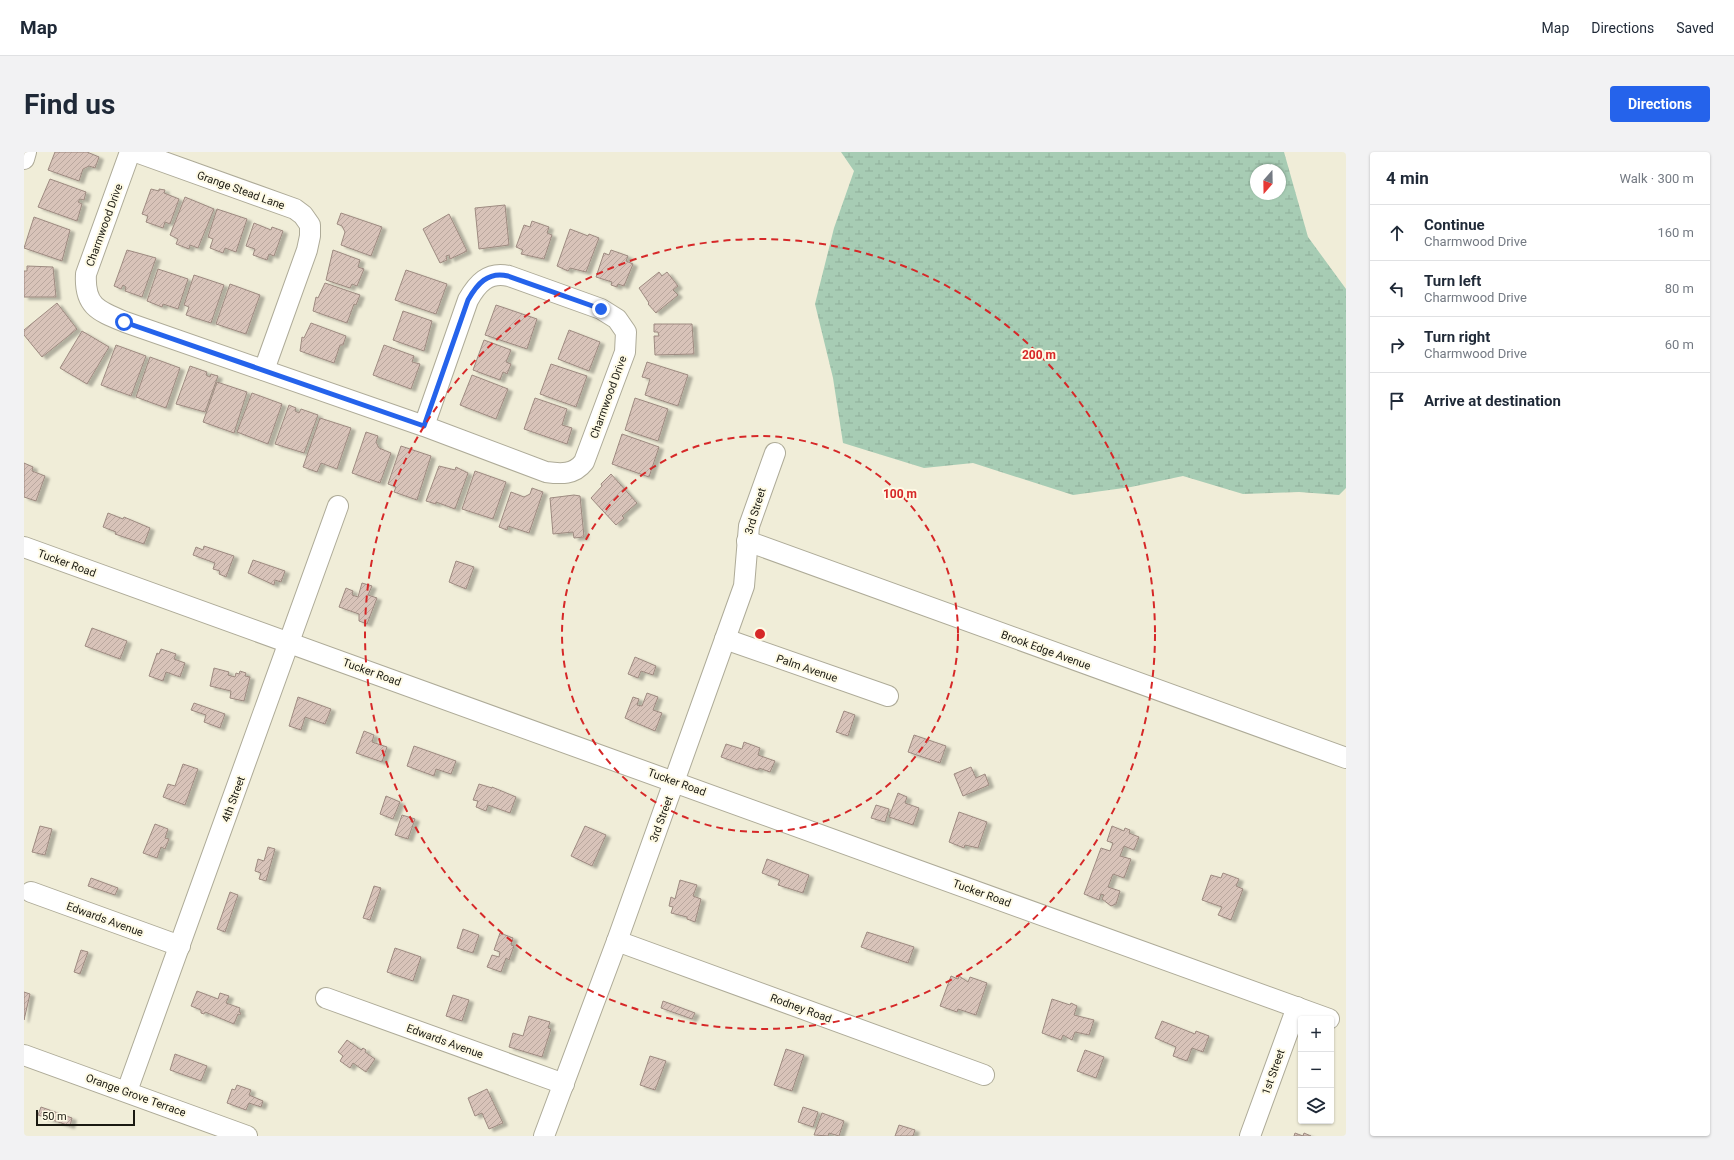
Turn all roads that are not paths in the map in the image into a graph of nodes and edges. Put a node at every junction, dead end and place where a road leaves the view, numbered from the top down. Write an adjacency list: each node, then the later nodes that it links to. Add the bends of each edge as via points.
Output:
1 (26, 152): 4 (street)
2 (130, 152): 5 (street, Charmwood Drive, via 86,274 87,296 94,307 104,314)
3 (136, 152): 5 (street, Grange Stead Lane, via 280,203 303,215 310,225 307,250)
4 (24, 159)
5 (264, 370): 6 (street, Charmwood Drive)
6 (424, 426): 6 (street, Charmwood Drive, via 546,472 568,473 578,469 588,452 625,352 626,332 617,319 601,309 508,276 495,274 486,278 476,286 468,300)
7 (775, 453): 9 (street, 3rd Street, via 753,512)
8 (338, 506): 12 (street, 4th Street)
9 (747, 541): 11 (street, 3rd Street, via 744,586); 14 (street, Brook Edge Avenue)
10 (24, 548): 12 (street, Tucker Road)
11 (725, 639): 13 (street, Palm Avenue); 15 (street, 3rd Street)
12 (289, 642): 15 (street, Tucker Road); 18 (street, 4th Street)
13 (888, 696)
14 (1346, 758)
15 (675, 781): 17 (street, 3rd Street); 20 (street, Tucker Road)
16 (31, 892): 18 (street, Edwards Avenue)
17 (617, 942): 25 (street, Rodney Road); 26 (street, 3rd Street)
18 (180, 946): 27 (street, 4th Street)
19 (326, 998): 26 (street, Edwards Avenue)
20 (1297, 1007): 21 (street, Tucker Road); 30 (street, 1st Street)
21 (1322, 1016)
22 (1334, 1020): 23 (street, Tucker Road)
23 (1346, 1025)
24 (24, 1055): 27 (street, Orange Grove Terrace)
25 (984, 1075)
26 (564, 1084): 29 (street, 3rd Street)
27 (127, 1092): 28 (street, Orange Grove Terrace)
28 (247, 1136)
29 (544, 1136)
30 (1250, 1136)

